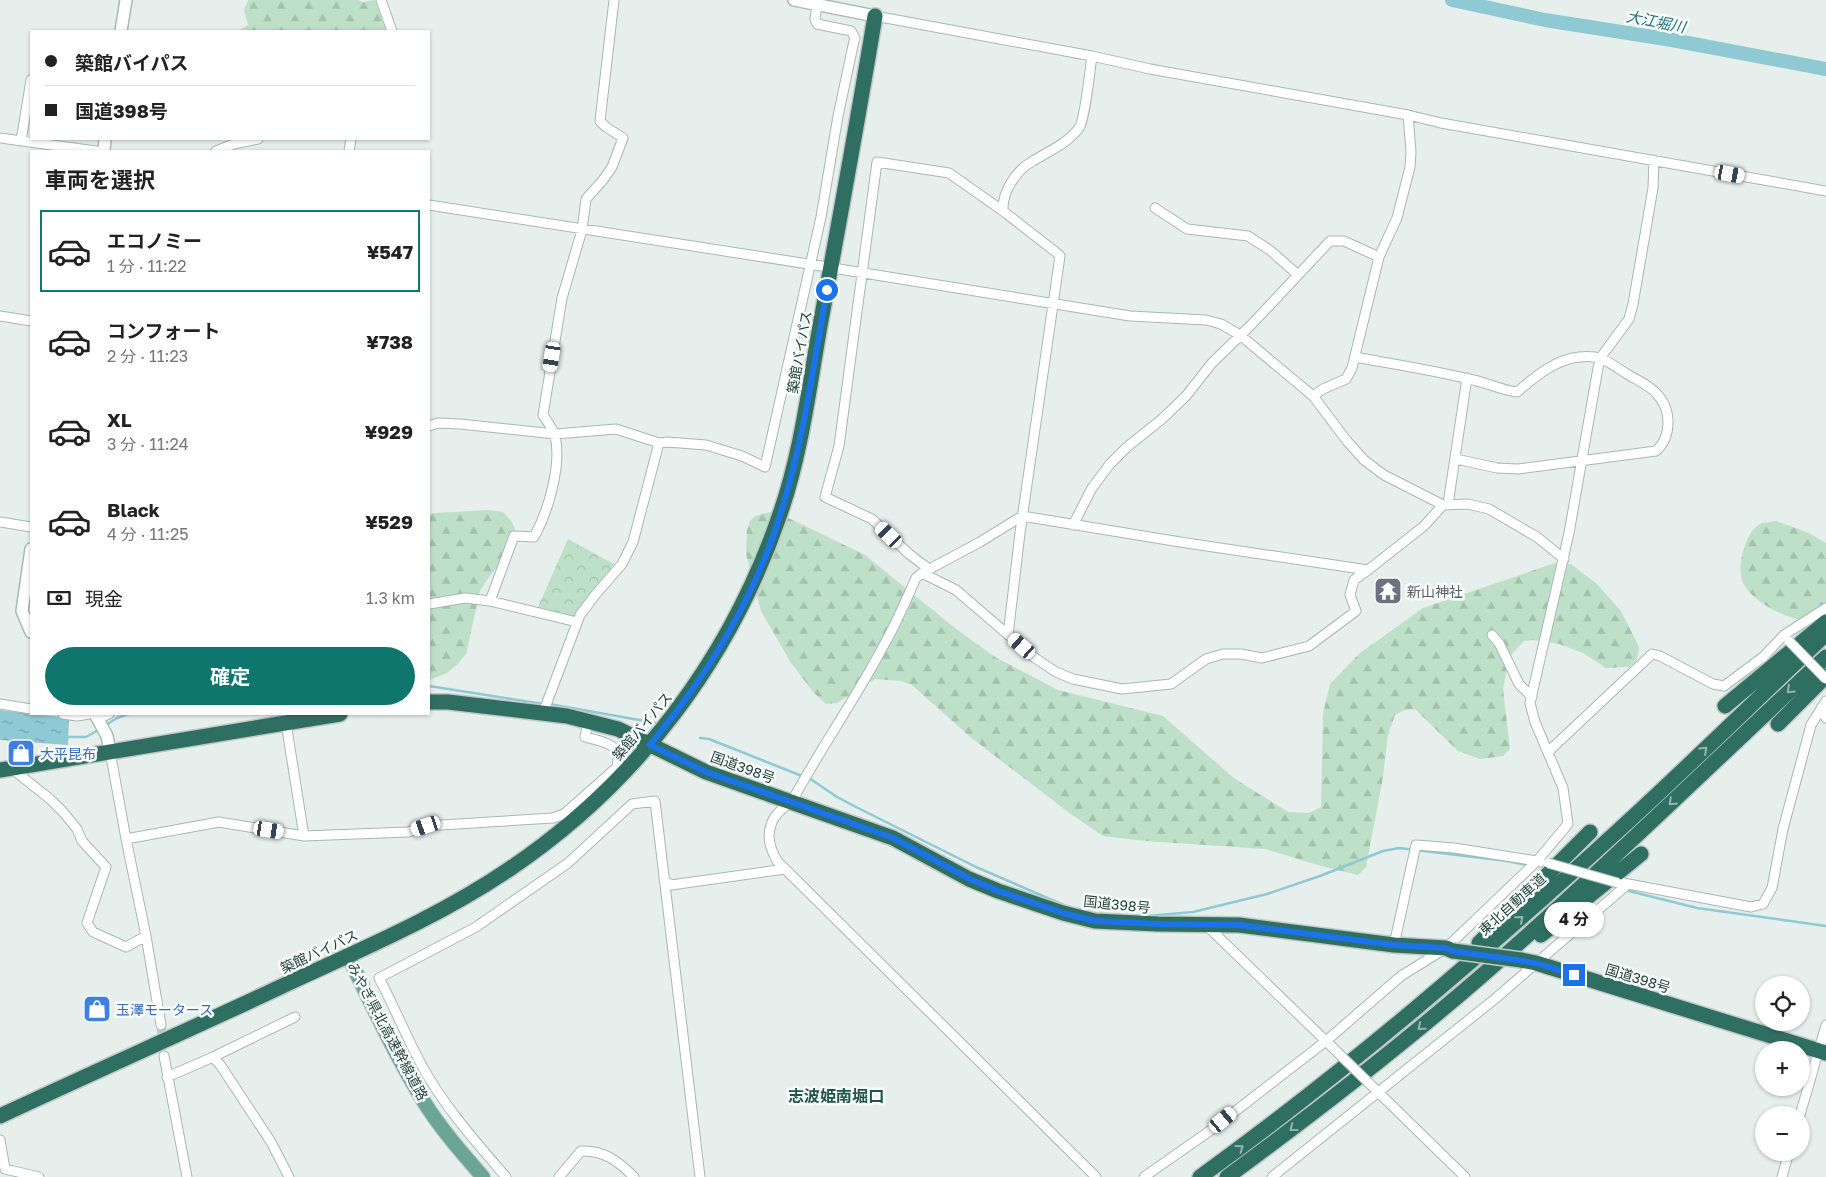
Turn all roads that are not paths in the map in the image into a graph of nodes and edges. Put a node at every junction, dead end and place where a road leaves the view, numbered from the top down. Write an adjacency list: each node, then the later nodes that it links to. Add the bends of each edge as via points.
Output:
1 (126, 0): 7 (street)
2 (381, 0): 8 (street)
3 (614, 0): 22 (street, via 600,121 623,138 612,167 586,200)
4 (794, 0): 5 (street)
5 (817, 5): 6 (street); 24 (street, via 817,24 849,30 855,38)
6 (875, 16): 9 (street); 78 (highway, 築館バイパス, via 804,416 782,510 750,591 724,640 686,699)
7 (121, 30)
8 (392, 30)
9 (1092, 56): 11 (street); 21 (street, via 1081,125 1058,147 1022,170 1006,194)
10 (30, 86): 14 (street)
11 (1408, 115): 17 (street); 23 (street, via 1410,167 1397,218)
12 (0, 138): 14 (street)
13 (253, 140): 16 (street)
14 (21, 141): 15 (street)
15 (88, 150)
16 (219, 150)
17 (1654, 160): 18 (street); 34 (street, via 1653,188 1629,319)
18 (1826, 191)
19 (430, 205): 22 (street)
20 (1154, 208): 28 (street, via 1187,229 1248,236)
21 (1003, 212): 27 (street, via 949,173 877,162); 29 (street, via 1060,256)
22 (582, 230): 24 (street); 38 (street, via 562,298 543,415)
23 (1379, 257): 28 (street, via 1344,241 1330,241); 33 (street)
24 (810, 264): 25 (street); 39 (street, via 765,467 706,445)
25 (821, 266)
26 (839, 269): 27 (street)
27 (862, 272): 29 (street); 50 (street, via 839,446 825,497 872,519)
28 (1298, 274): 32 (street)
29 (1052, 302): 32 (street, via 1130,316 1206,320); 43 (street)
30 (0, 316): 31 (street)
31 (30, 321)
32 (1240, 335): 36 (street); 45 (street, via 1202,374 1186,396 1110,464 1092,488)
33 (1355, 357): 35 (street); 36 (street, via 1346,379)
34 (1601, 357): 35 (street, via 1562,360 1545,369 1517,392); 41 (street, via 1588,416); 41 (street, via 1655,392 1668,418 1667,433 1656,451)
35 (1467, 378): 40 (street)
36 (1313, 396): 42 (street, via 1364,460 1384,475)
37 (430, 426): 38 (street, via 460,424)
38 (555, 434): 39 (street, via 616,429); 51 (street, via 553,489 540,525 534,537 514,536)
39 (659, 443): 54 (street, via 633,542 622,564)
40 (1456, 460): 41 (street, via 1518,469); 42 (street)
41 (1583, 461): 48 (street)
42 (1446, 504): 48 (street, via 1468,504 1489,509 1536,537); 49 (street, via 1424,526)
43 (1022, 516): 45 (street); 50 (street); 58 (street)
44 (0, 522): 46 (street)
45 (1073, 525): 49 (street)
46 (30, 527)
47 (30, 557): 56 (street, via 22,611)
48 (1564, 559): 63 (street)
49 (1368, 570): 58 (street, via 1354,580 1350,594 1356,612 1309,646 1262,658 1223,654 1206,659 1171,684 1122,689 1072,679 1035,658)
50 (925, 571): 58 (street, via 956,590); 81 (street, via 916,578 886,643)
51 (490, 601): 52 (street, via 465,598); 54 (street)
52 (430, 604)
53 (1826, 608): 60 (street)
54 (577, 622): 69 (street)
55 (1826, 622): 67 (highway)
56 (30, 630)
57 (1826, 634): 96 (highway, 東北自動車道, one-way to 57, via 1622,827)
58 (1008, 635)
59 (1492, 635): 63 (street, via 1500,643 1519,684)
60 (1787, 638): 62 (street, bridge); 79 (street, via 1724,686 1713,684 1652,654)
61 (1826, 657): 97 (highway, one-way to 97, via 1631,841)
62 (1826, 678): 76 (highway)
63 (1532, 697): 79 (street, via 1530,703 1535,722)
64 (430, 702): 69 (highway, 国道398号)
65 (0, 704): 68 (street)
66 (1823, 704): 73 (street); 89 (street, via 1805,743 1772,888 1763,904 1751,907)
67 (1725, 706)
68 (30, 709)
69 (543, 709): 74 (highway, 国道398号)
70 (70, 715): 72 (street)
71 (334, 715): 75 (highway)
72 (95, 717): 77 (street)
73 (1826, 718)
74 (588, 721): 78 (highway, 国道398号, via 618,729); 83 (street, via 586,736 615,747 619,757 617,767 564,814 553,818 426,826 408,832)
75 (286, 723): 77 (highway); 83 (street)
76 (1778, 724)
77 (108, 744): 80 (highway); 84 (street)
78 (650, 745): 81 (highway, 国道398号, via 706,772); 94 (highway, 築館バイパス, via 578,818 509,870)
79 (1549, 751): 86 (street, via 1563,788 1568,824)
80 (5, 769): 91 (street, via 50,798 106,867 87,923 93,932 126,947)
81 (792, 802): 87 (street, via 778,811 769,834 770,846); 90 (highway, 国道398号, via 893,838 970,879 1063,913 1095,921)
82 (1590, 832): 96 (highway)
83 (304, 836): 84 (street, via 219,822)
84 (126, 839): 91 (street)
85 (1641, 854): 97 (highway, via 1484,980)
86 (1533, 865): 89 (street, bridge, via 1548,863); 92 (street, via 1454,848 1416,845); 93 (street)
87 (785, 869): 88 (street, via 671,885); 119 (street)
88 (664, 880): 115 (street, via 655,801 632,804 568,863 476,927 379,978 421,1064 466,1131); 118 (street)
89 (1628, 884): 95 (street)
90 (1206, 926): 92 (highway, 国道398号, via 1239,925); 101 (street)
91 (146, 936): 99 (street)
92 (1394, 945): 93 (highway, 国道398号)
93 (1450, 950): 95 (highway, 国道398号, bridge); 101 (street, via 1401,976)
94 (348, 956): 108 (highway, 築館バイパス); 114 (main road, みやぎ県北高速幹線道路, via 387,1036 425,1103)
95 (1536, 963): 102 (highway, 国道398号); 106 (street)
96 (1412, 1012): 121 (highway, 東北自動車道, one-way to 96, via 1262,1132)
97 (1439, 1012): 122 (highway, one-way to 122)
98 (296, 1017): 104 (street)
99 (161, 1025)
100 (1826, 1025): 102 (street)
101 (1329, 1044): 106 (street, bridge); 120 (street)
102 (1823, 1052): 107 (street)
103 (164, 1056): 105 (street)
104 (213, 1058): 105 (street); 111 (street, via 271,1142)
105 (167, 1076): 113 (street)
106 (1377, 1091): 123 (street); 124 (street)
107 (1803, 1106)
108 (0, 1116)
109 (0, 1140): 112 (street, via 5,1169)
110 (1786, 1161): 125 (street)
111 (286, 1175)
112 (39, 1177)
113 (187, 1177)
114 (483, 1177)
115 (506, 1177)
116 (559, 1177): 117 (street, via 581,1151 594,1151 620,1162)
117 (634, 1177)
118 (700, 1177)
119 (1096, 1177)
120 (1144, 1177)
121 (1200, 1177)
122 (1228, 1177)
123 (1272, 1177)
124 (1465, 1177)
125 (1782, 1177)

